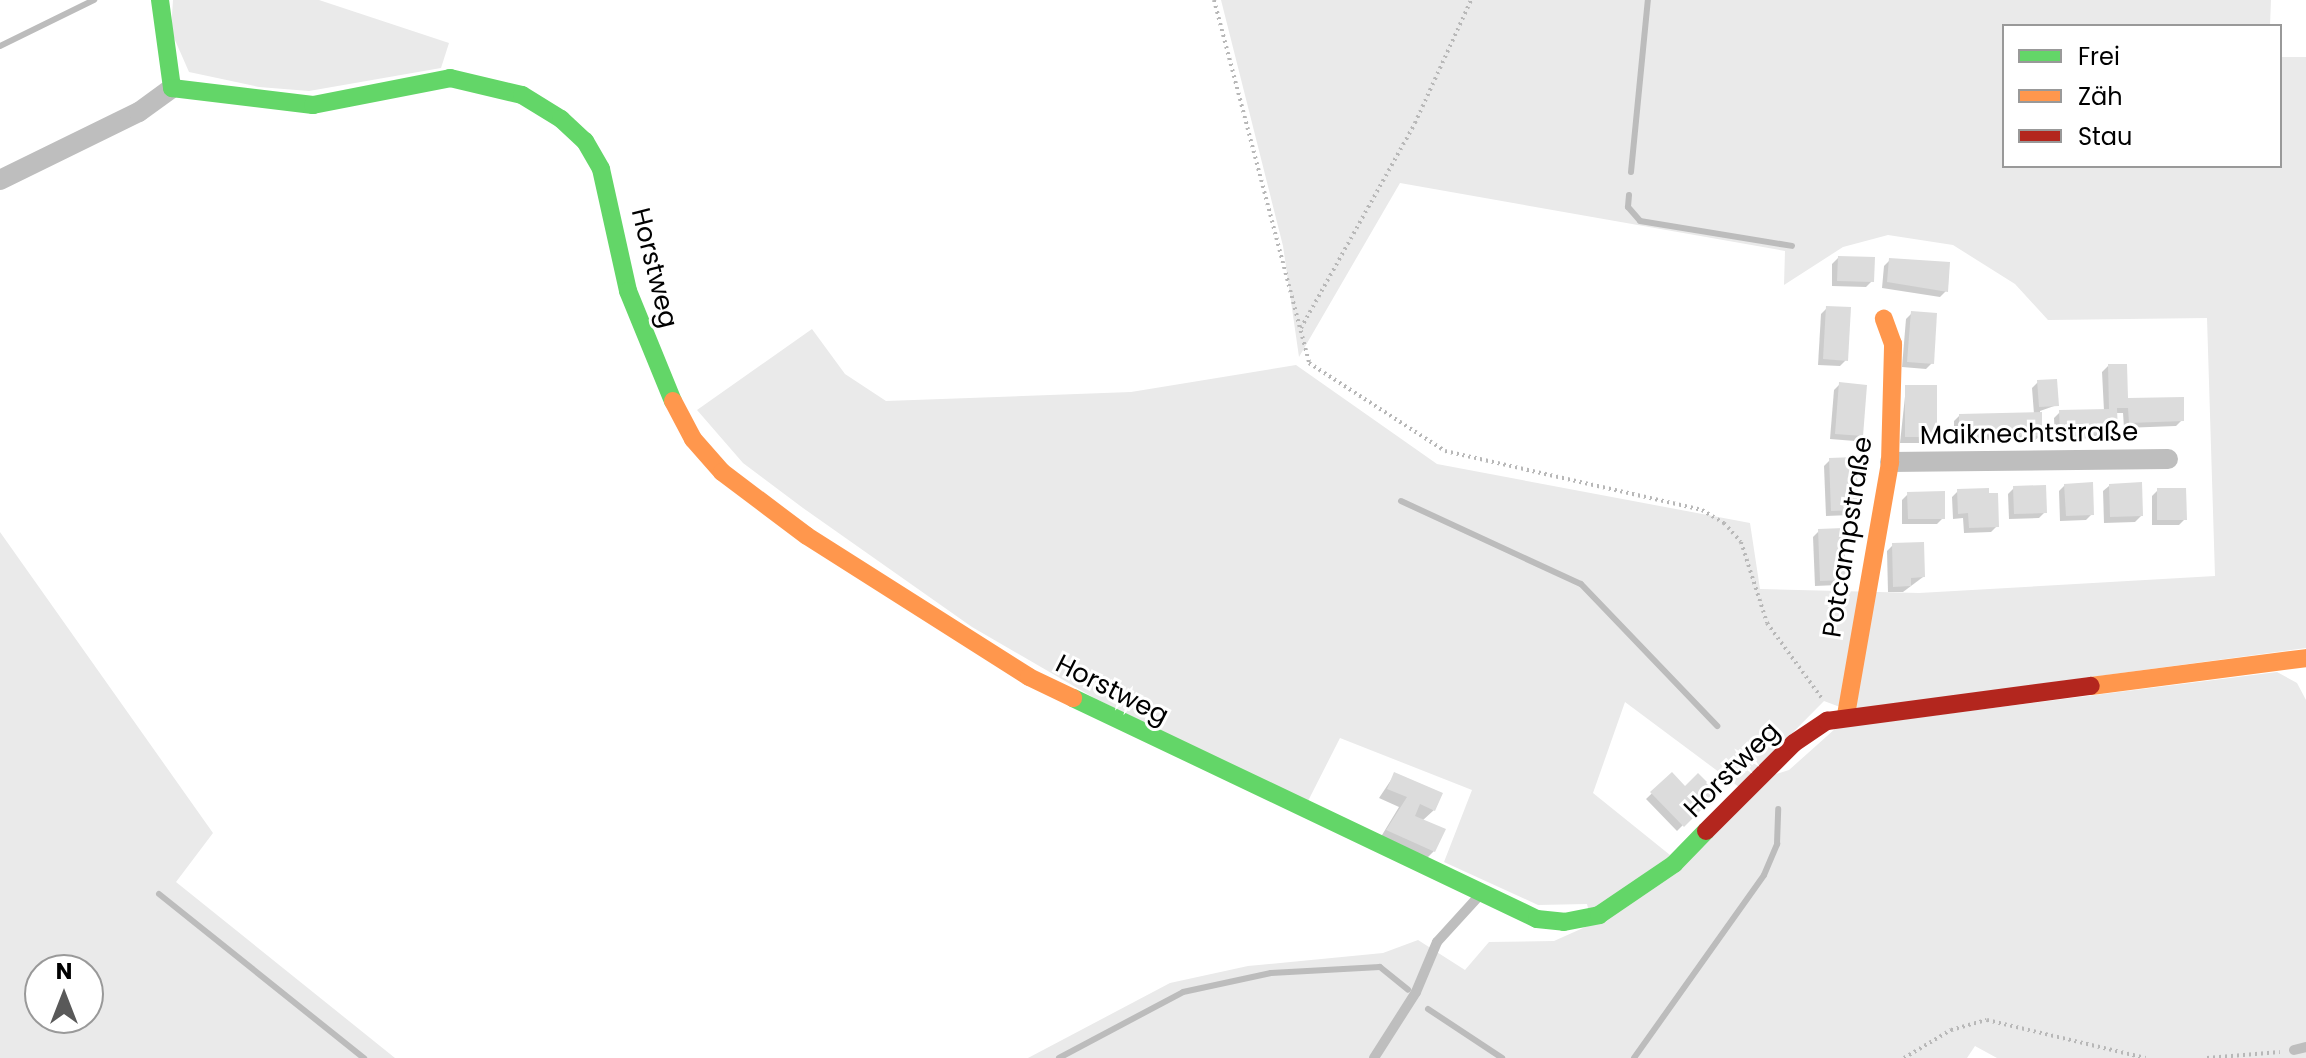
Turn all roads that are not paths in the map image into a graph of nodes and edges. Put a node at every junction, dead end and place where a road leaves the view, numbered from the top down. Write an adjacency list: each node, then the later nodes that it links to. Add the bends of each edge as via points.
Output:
1 (160, 0): 2 (street)
2 (172, 88): 3 (street, via 139,112); 9 (street, Horstweg, via 313,105 450,78 486,82 522,95 561,119 585,141 601,169 628,291 660,377 693,439 722,472 807,536 1029,677)
3 (0, 180)
4 (1884, 319): 6 (street, Potcampstraße, via 1893,344)
5 (2168, 459): 6 (street, Maiknechtstraße)
6 (1890, 462): 8 (street, Potcampstraße)
7 (2304, 663): 8 (street, Horstweg)
8 (1846, 715): 9 (street, Horstweg, via 1794,743 1674,864 1599,915 1564,922 1537,919)
9 (1481, 894): 12 (lane, via 1437,942 1416,992)
10 (2306, 1047): 11 (lane)
11 (2294, 1050)
12 (1374, 1058)

